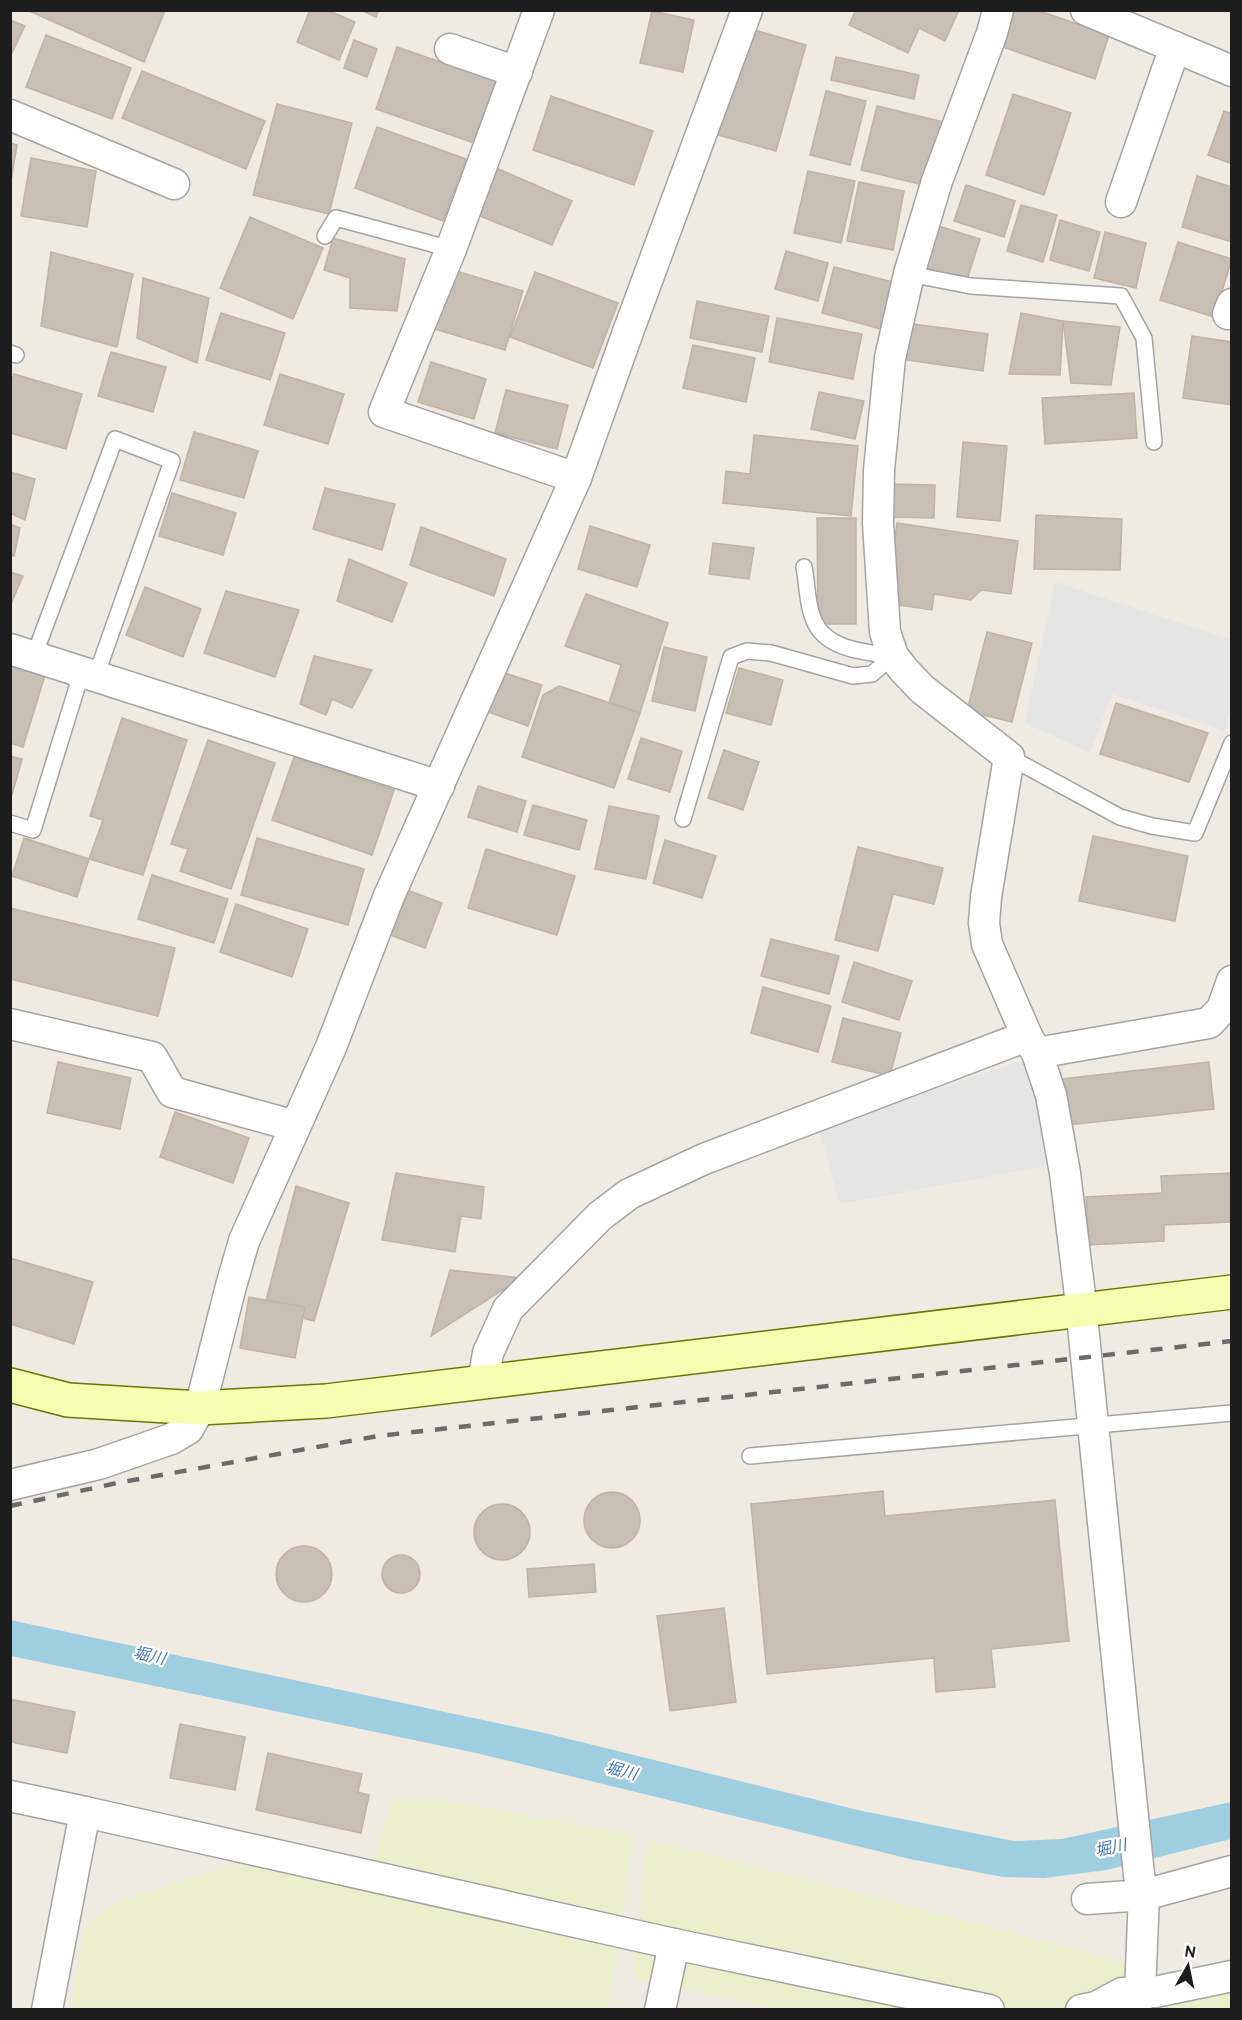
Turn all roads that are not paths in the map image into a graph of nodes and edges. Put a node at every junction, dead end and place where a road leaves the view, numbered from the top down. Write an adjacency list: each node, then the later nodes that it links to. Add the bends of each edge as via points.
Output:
1 (539, 10): 8 (street)
2 (747, 10): 16 (street)
3 (998, 10): 14 (street, via 937,181)
4 (1086, 10): 5 (street)
5 (1175, 47): 7 (street); 11 (street)
6 (450, 49): 8 (street)
7 (1232, 71)
8 (517, 72): 13 (street)
9 (10, 115): 10 (street)
10 (174, 184)
11 (1121, 202)
12 (325, 236): 13 (lane, via 336,218)
13 (451, 249): 16 (street, via 384,412)
14 (909, 274): 15 (lane, via 971,286 1121,296 1144,338); 19 (street, via 890,358 879,480 885,633)
15 (1154, 442)
16 (576, 478): 23 (street)
17 (804, 567): 19 (lane, via 813,619 828,640 859,652)
18 (22, 652): 20 (street); 20 (lane, via 115,439 172,461)
19 (893, 656): 22 (street, via 922,689); 24 (lane, via 872,674 853,676 771,652 747,651 731,657)
20 (89, 674): 23 (street); 25 (lane, via 33,830)
21 (1232, 743): 22 (lane, via 1195,833 1120,817)
22 (1009, 757): 28 (street, via 984,923 987,944)
23 (439, 786): 29 (street, via 389,896 331,1047)
24 (683, 819)
25 (10, 823)
26 (1232, 981): 28 (street, via 1222,1010 1209,1023)
27 (10, 1024): 29 (street, via 152,1057 172,1092)
28 (1032, 1044): 31 (street, via 1051,1095); 32 (street, via 704,1159 630,1194 600,1216 508,1309 488,1353)
29 (295, 1126): 34 (street, via 244,1241)
30 (1232, 1293): 31 (street)
31 (1082, 1311): 32 (street); 36 (street)
32 (483, 1382): 34 (street, via 326,1401)
33 (10, 1385): 34 (street, via 68,1400)
34 (200, 1408): 38 (street, via 188,1429 171,1439 99,1464)
35 (1232, 1413): 36 (lane)
36 (1092, 1425): 37 (lane); 42 (street)
37 (750, 1455)
38 (10, 1485)
39 (10, 1796): 40 (street)
40 (85, 1812): 44 (street); 47 (street)
41 (1232, 1871): 42 (street)
42 (1142, 1885): 43 (street); 46 (street)
43 (1087, 1899)
44 (674, 1944): 48 (street); 49 (street)
45 (1232, 1976): 46 (street, via 1155,1992)
46 (1137, 2001): 50 (street, via 1122,1992 1096,2007)
47 (47, 2010)
48 (660, 2010)
49 (989, 2010)
50 (1081, 2010)

